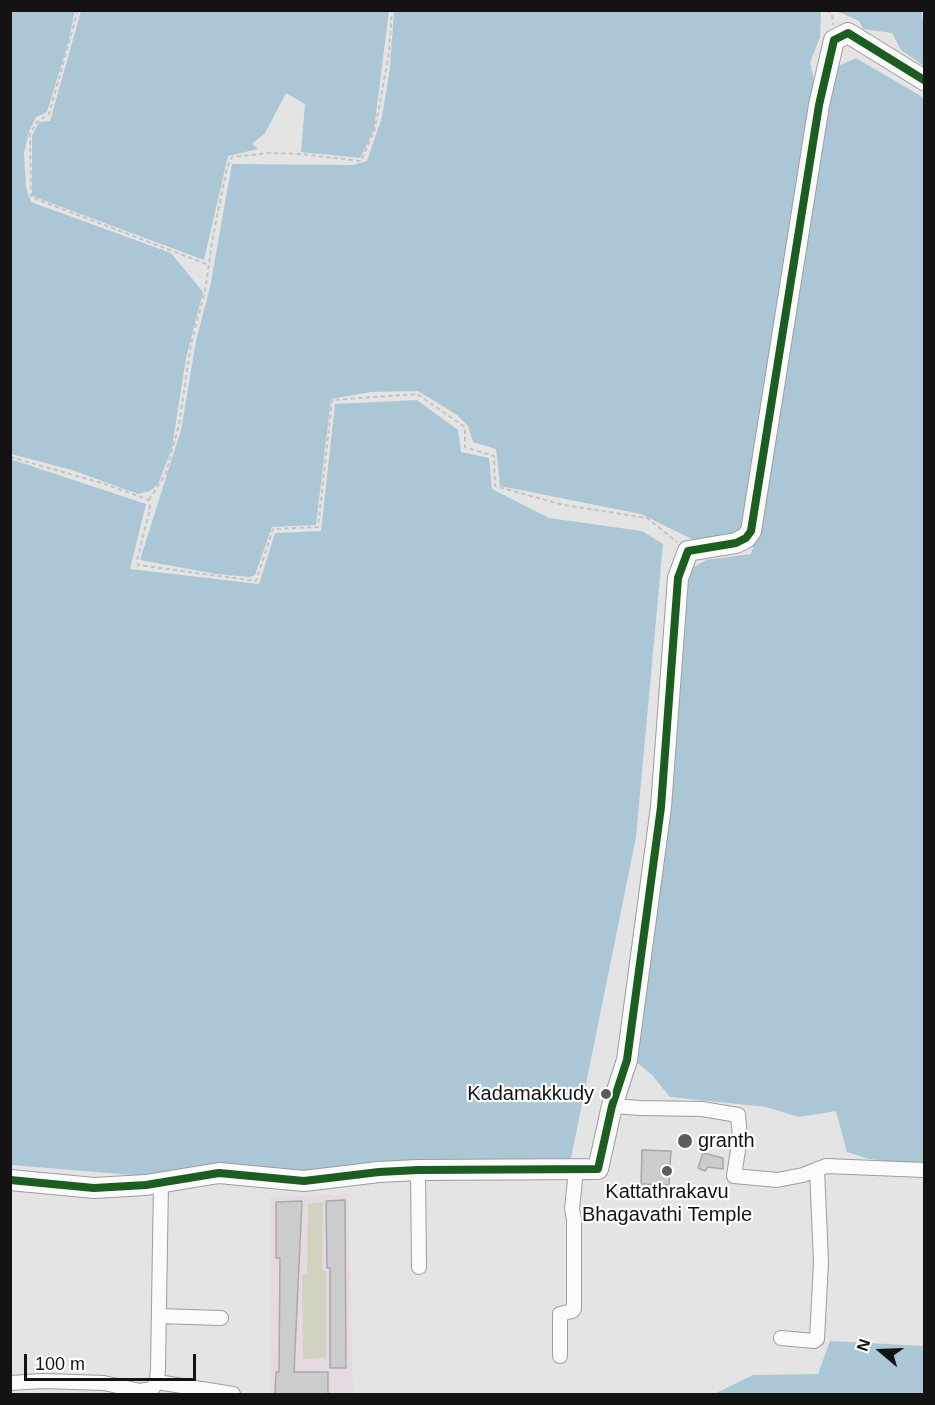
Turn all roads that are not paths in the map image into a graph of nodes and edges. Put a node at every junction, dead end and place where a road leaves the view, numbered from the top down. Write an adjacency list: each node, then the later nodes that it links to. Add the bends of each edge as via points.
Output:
1 (924, 80): 2 (street, via 848,33 834,40 819,105 751,531 736,543 688,551 678,578 661,807 627,1060)
2 (612, 1106): 3 (street, via 738,1115 740,1137 734,1176 777,1180); 5 (street, via 598,1169)
3 (817, 1169): 6 (street, via 825,1166); 12 (street, via 821,1262 817,1338)
4 (418, 1170): 5 (street); 8 (street, via 304,1181 219,1173); 9 (street)
5 (576, 1170): 13 (street, via 572,1209 574,1309 561,1314)
6 (924, 1170)
7 (10, 1179): 8 (street, via 94,1188)
8 (161, 1182): 10 (street)
9 (419, 1267)
10 (159, 1316): 11 (street); 14 (street)
11 (221, 1318)
12 (781, 1338)
13 (560, 1356)
14 (157, 1382): 15 (street, via 152,1389 140,1391 104,1383); 16 (street)
15 (10, 1383)
16 (233, 1395)

